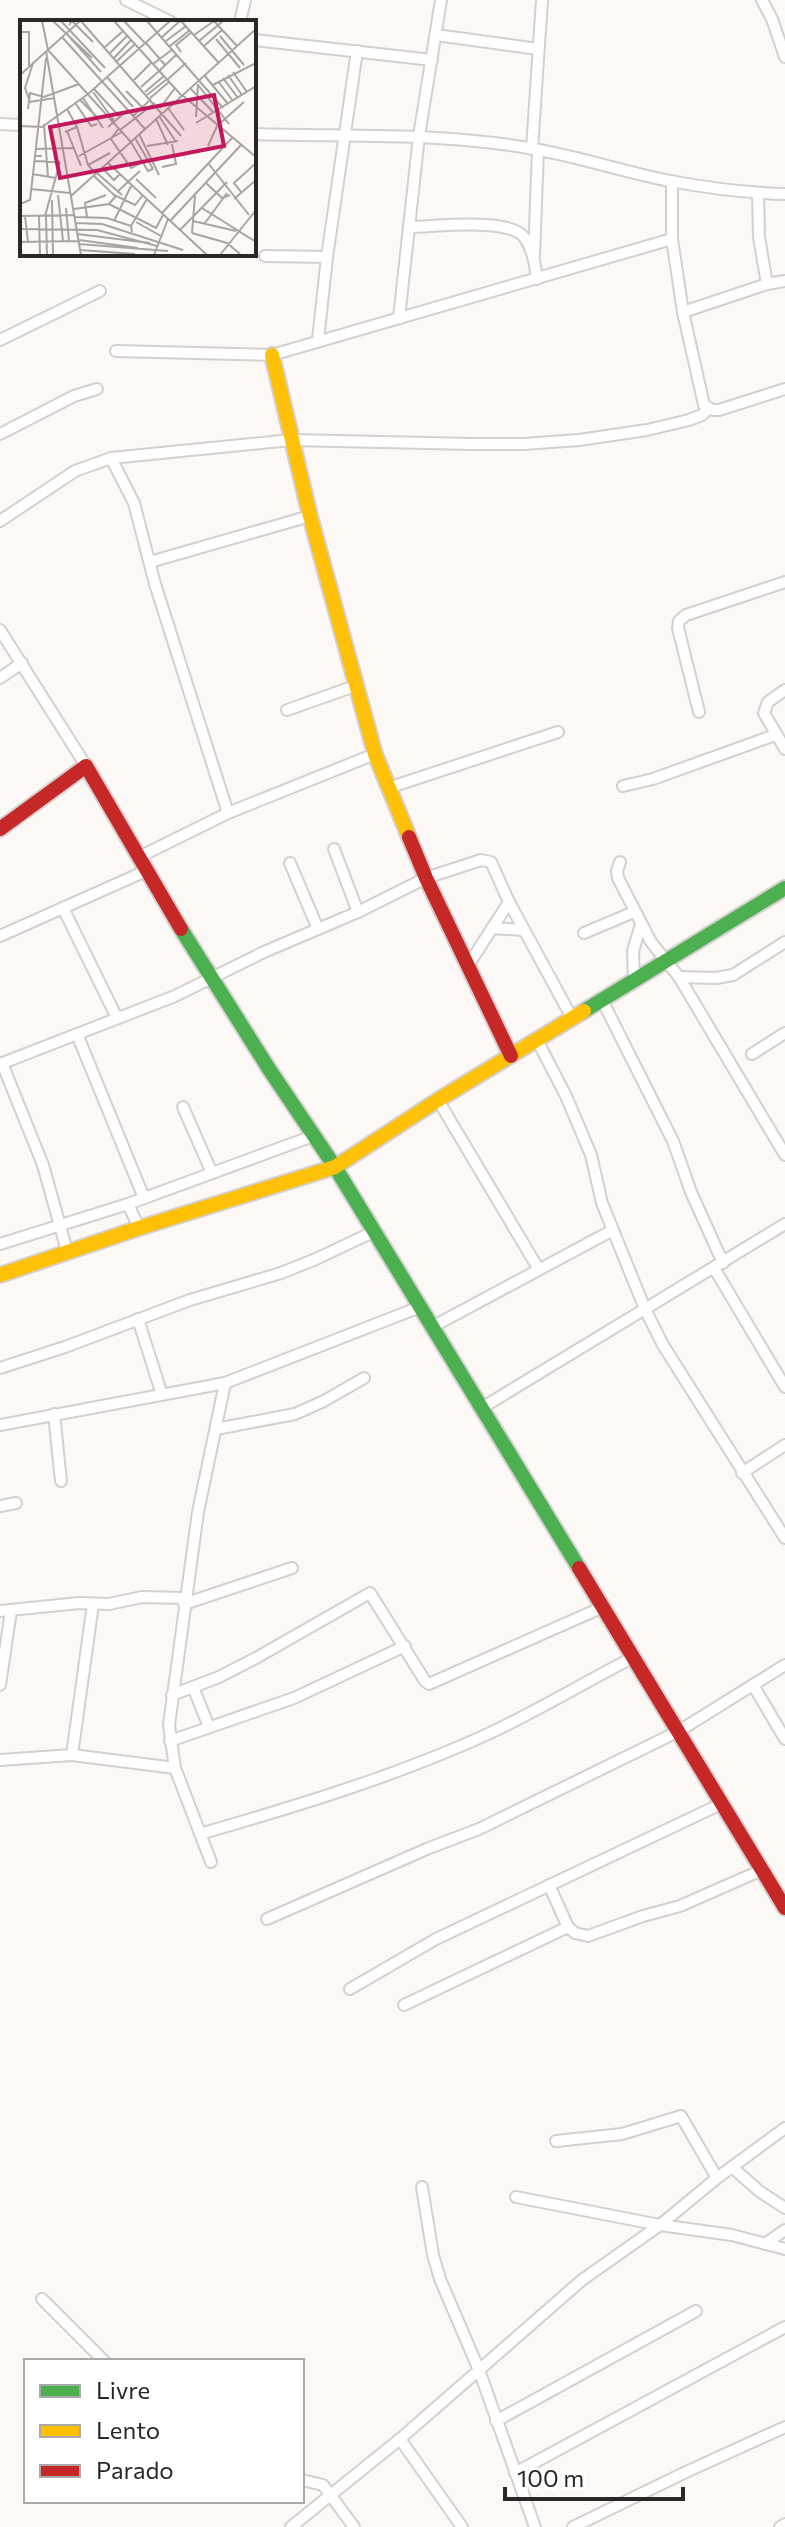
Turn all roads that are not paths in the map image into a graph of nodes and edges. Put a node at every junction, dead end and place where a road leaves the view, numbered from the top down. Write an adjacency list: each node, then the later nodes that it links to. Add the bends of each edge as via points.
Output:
1 (126, 0): 7 (street)
2 (159, 0): 7 (street)
3 (245, 0): 9 (street)
4 (441, 0): 10 (street)
5 (542, 0): 12 (street)
6 (762, 0): 14 (street)
7 (153, 14): 8 (street)
8 (166, 20)
9 (240, 20)
10 (436, 35): 12 (street); 15 (street)
11 (256, 40): 13 (street)
12 (538, 49): 21 (street)
13 (357, 51): 15 (street); 20 (street)
14 (785, 57)
15 (432, 60): 19 (street)
16 (0, 124): 17 (street)
17 (20, 125)
18 (256, 134): 20 (street)
19 (419, 136): 20 (street); 21 (street); 25 (street)
20 (344, 137): 28 (street)
21 (535, 149): 22 (street); 29 (street)
22 (672, 181): 23 (street); 26 (street)
23 (758, 193): 24 (street); 32 (street)
24 (785, 194)
25 (409, 227): 29 (street, via 508,226 523,236); 35 (street)
26 (672, 239): 30 (street); 34 (street)
27 (265, 256): 28 (street)
28 (327, 257): 37 (street)
29 (534, 260): 30 (street)
30 (537, 279): 35 (street)
31 (785, 281): 32 (street)
32 (767, 284): 34 (street)
33 (100, 291): 36 (street)
34 (683, 312): 42 (street)
35 (399, 318): 37 (street)
36 (0, 340)
37 (318, 340): 39 (street)
38 (116, 351): 39 (street)
39 (272, 355): 44 (street)
40 (97, 389): 43 (street)
41 (785, 389): 42 (street)
42 (708, 409): 44 (street, via 689,420 579,440)
43 (0, 434)
44 (291, 440): 45 (street); 46 (street)
45 (111, 458): 47 (street, via 75,471); 48 (street, via 134,503)
46 (310, 516): 48 (street); 53 (street)
47 (0, 521)
48 (150, 562): 64 (street)
49 (785, 582): 56 (street, via 679,621)
50 (0, 630): 51 (street)
51 (22, 663): 52 (street); 61 (street)
52 (0, 678)
53 (355, 686): 55 (street); 60 (street)
54 (785, 690): 58 (street, via 765,709)
55 (287, 710)
56 (699, 712)
57 (558, 732): 63 (street)
58 (775, 735): 59 (street); 62 (street)
59 (785, 749)
60 (375, 754): 63 (street); 64 (street)
61 (86, 766): 65 (street); 67 (street)
62 (623, 786)
63 (388, 788): 71 (street)
64 (228, 813): 67 (street)
65 (0, 829)
66 (334, 849): 75 (street)
67 (139, 857): 70 (street)
68 (620, 862): 76 (street, via 618,878)
69 (290, 863): 79 (street)
70 (148, 870): 74 (street); 87 (street)
71 (426, 878): 73 (street, via 487,860); 75 (street); 85 (street)
72 (785, 888): 84 (street)
73 (509, 902): 78 (street); 80 (street)
74 (63, 908): 82 (street); 90 (street)
75 (358, 912): 79 (street)
76 (634, 912): 77 (street); 81 (street)
77 (641, 924): 84 (street); 88 (street, via 633,951)
78 (492, 928): 80 (street); 85 (street)
79 (318, 929): 87 (street)
80 (524, 930): 91 (street)
81 (584, 933)
82 (0, 936)
83 (785, 942): 86 (street, via 733,975)
84 (666, 961): 86 (street); 88 (street)
85 (469, 964): 96 (street)
86 (679, 977): 101 (street)
87 (213, 979): 90 (street); 100 (street)
88 (634, 980): 89 (street)
89 (602, 1000): 91 (street); 113 (street, via 673,1141)
90 (117, 1018): 93 (street)
91 (572, 1018): 94 (street)
92 (785, 1033): 95 (street)
93 (77, 1034): 97 (street); 104 (street)
94 (537, 1040): 96 (street); 109 (street, via 591,1155)
95 (752, 1054)
96 (511, 1056): 98 (street)
97 (1, 1064): 107 (street, via 43,1165)
98 (438, 1100): 102 (street); 114 (street)
99 (183, 1107): 103 (street)
100 (313, 1136): 102 (street); 103 (street)
101 (785, 1155)
102 (335, 1167): 108 (street); 110 (street)
103 (212, 1173): 104 (street)
104 (144, 1198): 105 (street)
105 (128, 1204): 107 (street); 108 (street)
106 (785, 1224): 113 (street)
107 (60, 1226): 111 (street); 112 (street)
108 (139, 1228): 112 (street)
109 (613, 1230): 114 (street); 117 (street)
110 (373, 1232): 116 (street); 118 (street, via 281,1273)
111 (0, 1244)
112 (67, 1251): 115 (street)
113 (719, 1266): 117 (street); 123 (street)
114 (538, 1268): 119 (street)
115 (0, 1275)
116 (420, 1307): 119 (street); 122 (street)
117 (645, 1309): 125 (street); 130 (street)
118 (138, 1319): 120 (street); 124 (street)
119 (432, 1327): 125 (street)
120 (0, 1368)
121 (364, 1378): 128 (street, via 295,1414)
122 (225, 1383): 124 (street); 128 (street)
123 (785, 1387)
124 (162, 1395): 126 (street)
125 (480, 1409): 138 (street)
126 (54, 1414): 127 (street); 131 (street)
127 (0, 1425)
128 (216, 1429): 136 (street)
129 (785, 1445): 130 (street)
130 (742, 1473): 134 (street)
131 (61, 1481)
132 (16, 1503): 133 (street)
133 (0, 1506)
134 (785, 1538)
135 (292, 1568): 136 (street)
136 (185, 1601): 137 (street, via 142,1597); 146 (street)
137 (93, 1604): 139 (street); 151 (street)
138 (603, 1607): 140 (street, via 431,1684); 141 (street)
139 (5, 1611): 143 (street)
140 (405, 1646): 145 (street, via 370,1593); 147 (street, via 294,1698)
141 (634, 1657): 148 (street); 155 (street, via 489,1733 427,1759)
142 (785, 1665): 144 (street)
143 (0, 1685)
144 (753, 1685): 148 (street); 149 (street)
145 (193, 1687): 146 (street); 147 (street)
146 (172, 1695): 150 (street)
147 (209, 1727): 150 (street)
148 (679, 1731): 154 (street); 160 (street, via 479,1829)
149 (785, 1739)
150 (170, 1741): 153 (street)
151 (72, 1755): 152 (street); 153 (street)
152 (0, 1760)
153 (175, 1768): 155 (street)
154 (723, 1803): 157 (street); 158 (street)
155 (200, 1834): 156 (street)
156 (211, 1862)
157 (762, 1870): 159 (street); 161 (street, via 680,1906 592,1935)
158 (549, 1885): 161 (street); 162 (street, via 436,1939)
159 (783, 1902)
160 (267, 1919)
161 (568, 1927): 163 (street)
162 (350, 1989)
163 (404, 2005)
164 (785, 2128): 166 (street)
165 (556, 2141): 167 (street, via 622,2134 681,2116)
166 (732, 2167): 167 (street); 170 (street)
167 (717, 2178): 171 (street)
168 (422, 2187): 179 (street, via 440,2279)
169 (516, 2197): 171 (street)
170 (785, 2208)
171 (660, 2225): 173 (street); 179 (street, via 582,2280)
172 (785, 2230): 173 (street)
173 (765, 2244): 174 (street)
174 (785, 2249)
175 (42, 2299): 178 (street)
176 (696, 2311): 180 (street)
177 (785, 2327): 183 (street)
178 (102, 2359)
179 (479, 2370): 180 (street); 182 (street)
180 (496, 2421): 183 (street)
181 (785, 2427): 190 (street)
182 (400, 2439): 185 (street); 188 (street)
183 (515, 2473): 189 (street)
184 (304, 2480): 185 (street, via 323,2485)
185 (331, 2495): 186 (street); 187 (street)
186 (291, 2527)
187 (354, 2527)
188 (462, 2527)
189 (535, 2527)
190 (573, 2527)

